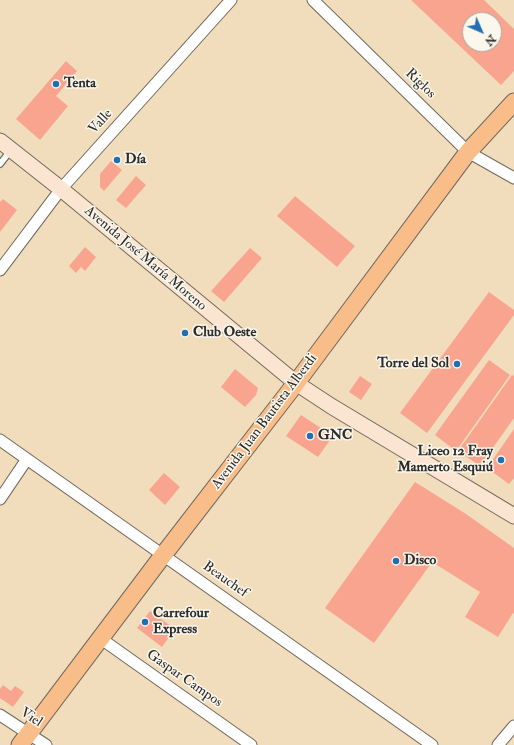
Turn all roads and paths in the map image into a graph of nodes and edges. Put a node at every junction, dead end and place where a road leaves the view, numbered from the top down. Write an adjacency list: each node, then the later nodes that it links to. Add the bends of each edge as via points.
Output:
1 (231, 0): 8 (street, Valle)
2 (313, 0): 5 (street, Riglos)
3 (514, 102): 5 (main road, Avenida Juan Bautista Alberdi)
4 (6, 146): 6 (lane); 8 (main road, Avenida José María Moreno)
5 (468, 152): 7 (street, Riglos); 10 (main road, Avenida Juan Bautista Alberdi)
6 (0, 164)
7 (514, 178)
8 (61, 189): 9 (street, Valle); 10 (main road, Avenida José María Moreno)
9 (0, 270)
10 (296, 383): 14 (main road, Avenida José María Moreno, via 338,411); 15 (main road, Avenida Juan Bautista Alberdi)
11 (0, 440): 12 (street, Beauchef)
12 (27, 459): 13 (street); 15 (street, Beauchef)
13 (0, 499)
14 (514, 516)
15 (164, 554): 16 (main road, Avenida Juan Bautista Alberdi); 22 (street, Beauchef)
16 (100, 638): 19 (main road, Avenida Juan Bautista Alberdi); 21 (street, Gaspar Campos)
17 (0, 715): 19 (street, Viel)
18 (514, 726): 23 (street)
19 (24, 739): 20 (street, Viel)
20 (46, 745)
21 (251, 745)
22 (432, 745)
23 (498, 745)

